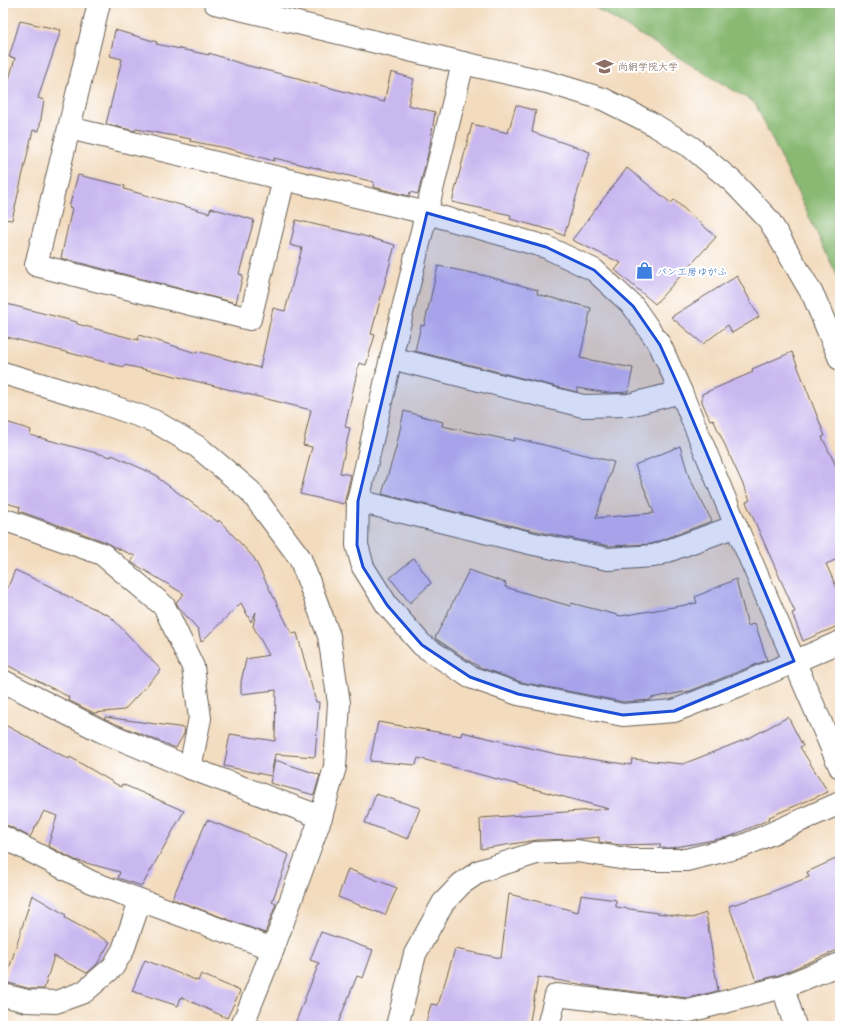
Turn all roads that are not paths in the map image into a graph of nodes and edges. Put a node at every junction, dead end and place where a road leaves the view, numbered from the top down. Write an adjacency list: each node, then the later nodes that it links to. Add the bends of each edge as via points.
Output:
1 (99, 3): 4 (street)
2 (215, 3): 3 (street)
3 (462, 63): 6 (street); 8 (street, via 547,82 603,99 691,147 733,182 769,220 814,297)
4 (69, 128): 5 (street); 5 (street, via 36,265 250,319)
5 (284, 179): 6 (street)
6 (427, 213): 7 (street); 10 (street, via 546,247 594,270 633,306 660,345)
7 (391, 358): 10 (street, via 583,406 629,405); 11 (street)
8 (840, 359)
9 (3, 373): 20 (street, via 154,421 198,447 250,491 300,558 329,636 339,703 335,767)
10 (681, 392): 13 (street)
11 (358, 501): 13 (street, via 534,544 608,559 654,556); 15 (street, via 357,544 363,567 387,604 422,645 470,677 518,694 623,715 674,711)
12 (3, 519): 18 (street, via 102,554 164,606 193,668 200,718)
13 (736, 526): 15 (street)
14 (840, 642): 15 (street)
15 (794, 661): 17 (street)
16 (3, 681): 18 (street, via 101,731)
17 (840, 767)
18 (190, 768): 20 (street)
19 (840, 803): 28 (street, via 743,846 686,860 632,860 577,851 543,852 480,872 461,884 443,903 414,954)
20 (321, 817): 23 (street)
21 (3, 837): 22 (street, via 91,882)
22 (140, 901): 23 (street); 26 (street, via 113,968 84,992 56,1002 27,1001)
23 (273, 949): 27 (street)
24 (840, 964): 25 (street)
25 (783, 987): 29 (street, via 689,1011 556,995); 30 (street)
26 (3, 995)
27 (242, 1026)
28 (397, 1026)
29 (548, 1026)
30 (795, 1026)

